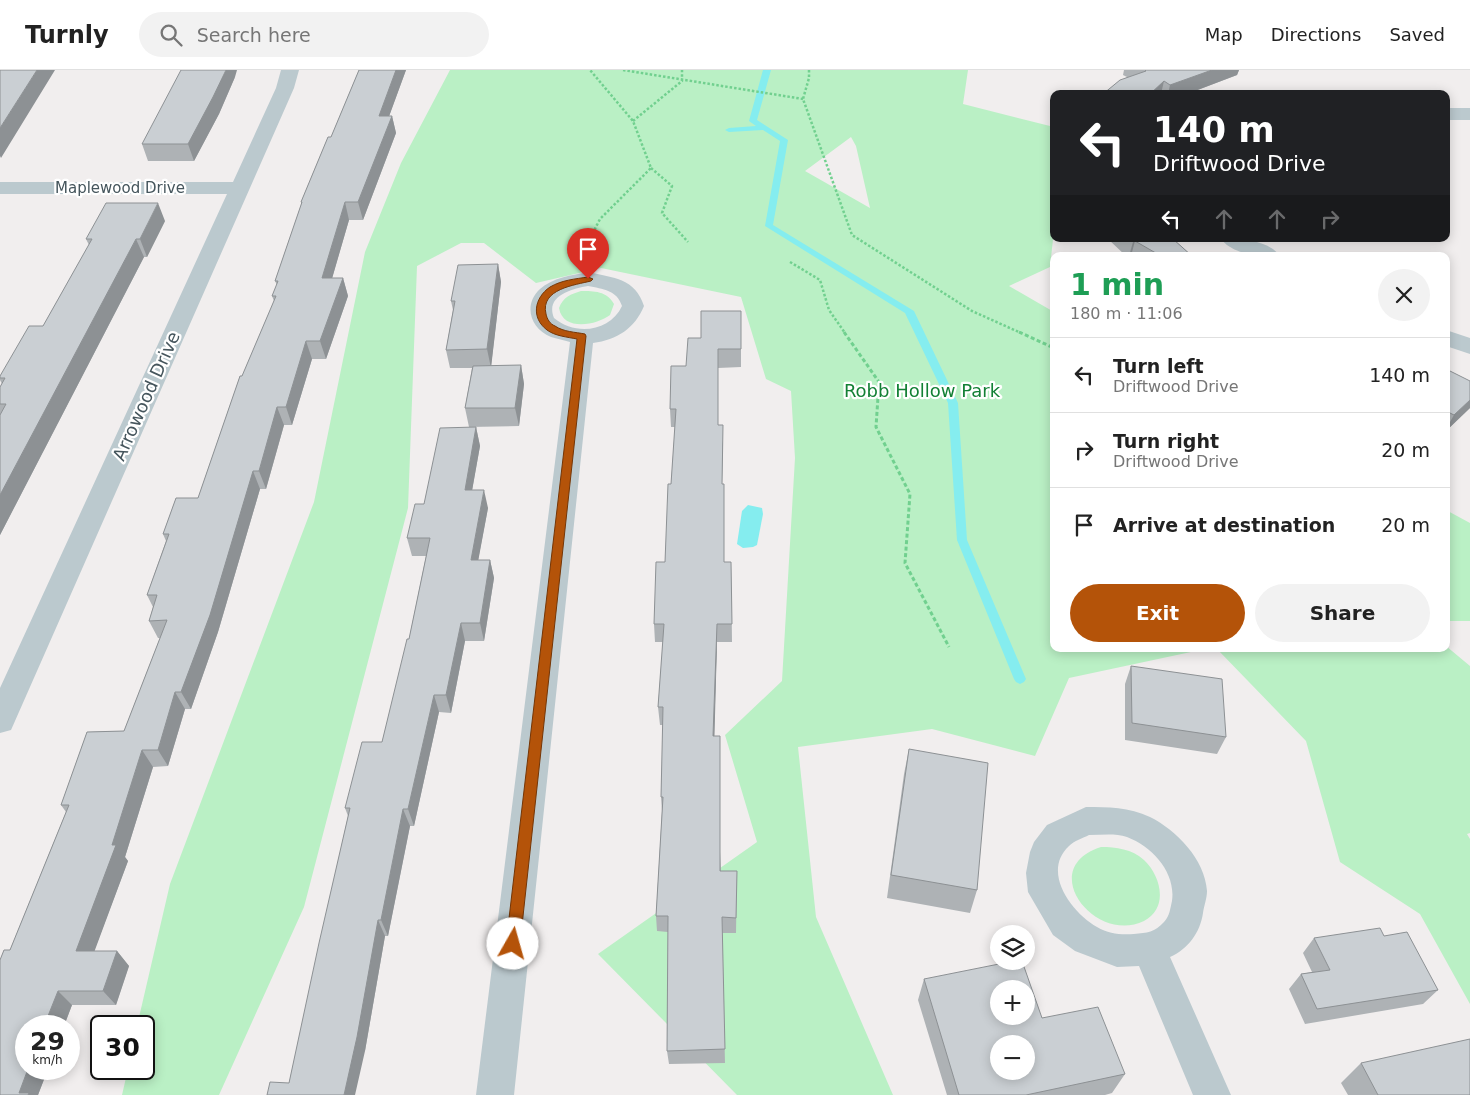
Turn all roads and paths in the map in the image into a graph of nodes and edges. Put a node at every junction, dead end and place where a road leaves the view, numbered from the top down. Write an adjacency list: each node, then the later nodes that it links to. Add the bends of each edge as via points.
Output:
1 (290, 70): 13 (street, Arrowood Drive)
2 (590, 70): 10 (path)
3 (623, 70): 6 (path)
4 (682, 70): 6 (path)
5 (808, 70): 7 (path)
6 (682, 81): 7 (path); 10 (path)
7 (803, 99): 21 (path, via 852,235 972,311)
8 (1450, 114): 9 (street)
9 (1470, 114)
10 (633, 121): 11 (path)
11 (651, 168): 14 (path, via 672,186 662,213); 18 (path, via 600,219 584,250)
12 (0, 188): 13 (street, Maplewood Drive)
13 (240, 188): 24 (street, Arrowood Drive)
14 (688, 242)
15 (1239, 242): 16 (street)
16 (1260, 252)
17 (790, 262): 23 (path, via 820,280 829,310 879,382 876,427 910,494 905,563)
18 (588, 279): 19 (street, via 569,282 553,290 540,309 542,320 551,328); 19 (street, via 607,281 623,288 632,297 634,308 629,319 617,328 600,335)
19 (582, 336): 26 (street)
20 (1450, 339): 22 (street)
21 (1050, 346)
22 (1470, 347)
23 (949, 647)
24 (0, 721)
25 (1149, 949): 25 (street, via 1170,940 1185,922 1190,890 1185,872 1172,851 1139,827 1119,821 1086,821 1058,835 1046,852 1042,873 1045,892 1065,924 1087,940 1117,951); 27 (street)
26 (495, 1095)
27 (1212, 1095)

